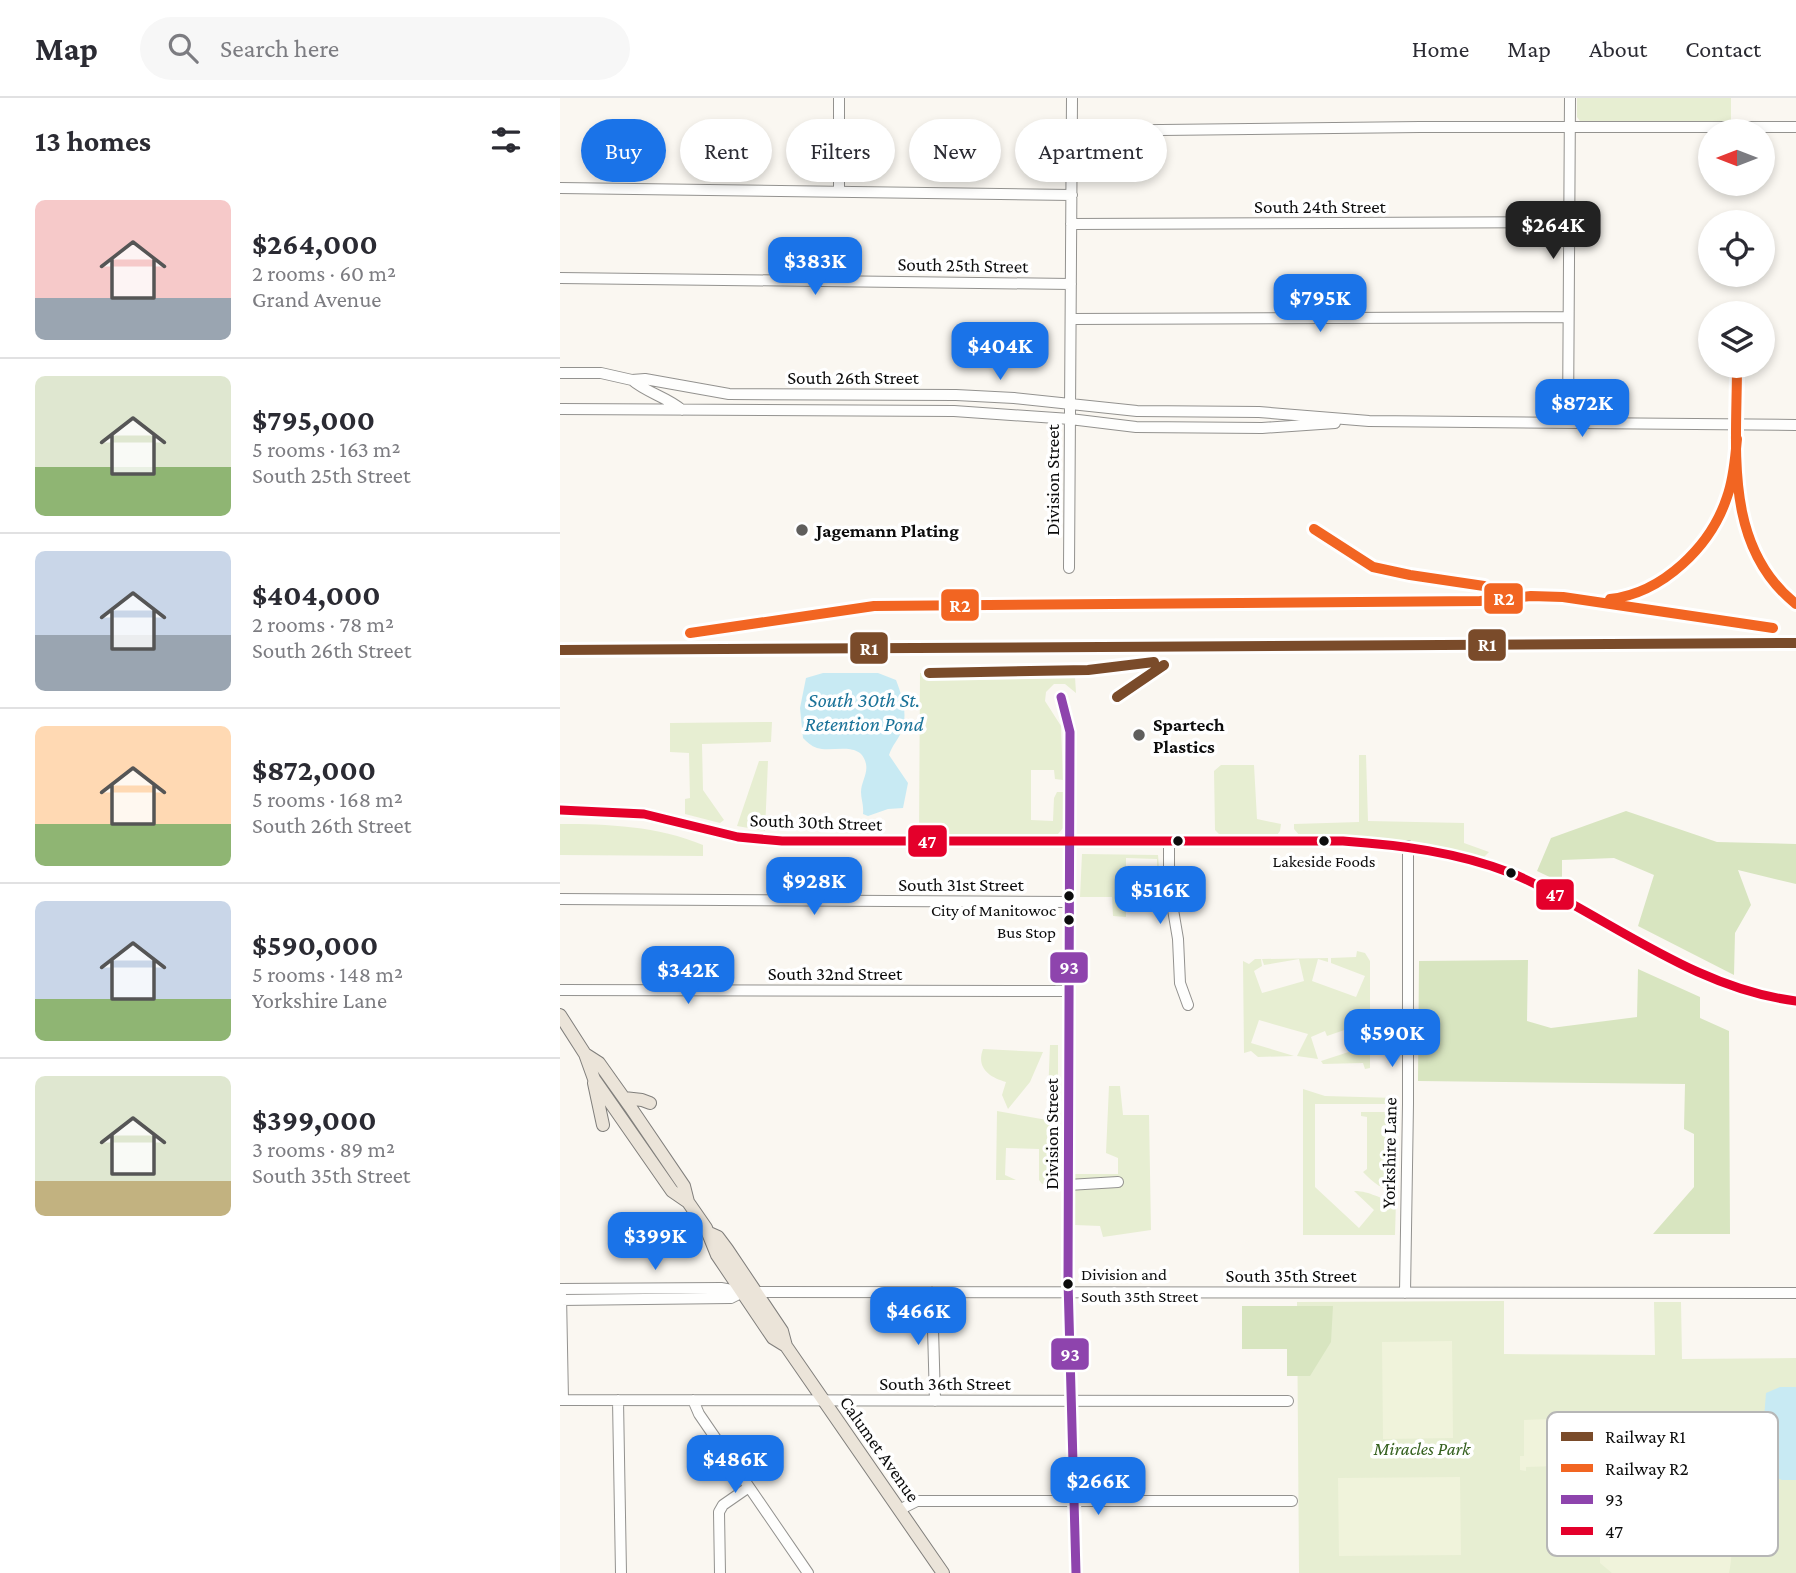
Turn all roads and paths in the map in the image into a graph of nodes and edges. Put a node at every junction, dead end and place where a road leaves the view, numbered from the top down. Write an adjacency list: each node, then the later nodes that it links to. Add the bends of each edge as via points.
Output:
1 (839, 98): 10 (street)
2 (1072, 98): 4 (street, Division Street)
3 (1570, 98): 5 (street)
4 (1072, 119)
5 (1569, 127): 6 (street); 7 (street); 12 (street)
6 (1796, 127)
7 (1167, 130)
8 (1072, 182): 11 (street, Division Street)
9 (560, 188): 10 (street)
10 (839, 192): 11 (street)
11 (1072, 195): 13 (street, Division Street)
12 (1569, 222): 13 (street, South 24th Street); 16 (street)
13 (1072, 224): 15 (street, Division Street)
14 (560, 278): 15 (street, South 25th Street)
15 (1071, 284): 17 (street, Division Street)
16 (1568, 317): 17 (street); 25 (street)
17 (1071, 319): 20 (street, Division Street)
18 (560, 373): 19 (street, South 26th Street, via 601,373)
19 (632, 380): 20 (street, South 26th Street, via 729,394 956,395); 22 (street, South 26th Street)
20 (1071, 404): 23 (street, Division Street); 24 (street, South 26th Street)
21 (560, 410): 22 (street, South 26th Street)
22 (682, 410): 23 (street, South 26th Street, via 954,411)
23 (1070, 419): 24 (street, South 26th Street, via 1136,426 1262,428); 27 (street, Division Street)
24 (1369, 421): 25 (street, South 26th Street)
25 (1568, 423): 26 (street, South 26th Street)
26 (1796, 425)
27 (1069, 568)
28 (1061, 697): 31 (street, Division Street, via 1070,732)
29 (560, 810): 31 (street, South 30th Street, via 644,814 738,837 782,841)
30 (1169, 841): 31 (street, South 30th Street); 32 (street, South 30th Street, via 1343,841); 38 (street, via 1180,983)
31 (1069, 842): 34 (street, Division Street)
32 (1408, 846): 37 (street, South 30th Street, via 1511,873 1703,975 1749,993); 51 (street, Yorkshire Lane)
33 (560, 899): 34 (street, South 31st Street)
34 (1069, 902): 36 (street, Division Street)
35 (560, 990): 36 (street, South 32nd Street)
36 (1069, 990): 47 (street, Division Street)
37 (1796, 1001)
38 (1188, 1005)
39 (560, 1015): 40 (main road, Calumet Avenue)
40 (585, 1054): 41 (main road, Calumet Avenue); 42 (main road, Calumet Avenue, via 597,1061)
41 (594, 1079): 44 (main road, Calumet Avenue); 45 (main road)
42 (624, 1098): 43 (main road); 44 (main road, Calumet Avenue)
43 (650, 1103)
44 (631, 1119): 48 (main road, Calumet Avenue, via 674,1194 688,1202 709,1233 721,1240)
45 (603, 1125)
46 (1118, 1182): 47 (street)
47 (1068, 1185): 50 (street, Division Street)
48 (750, 1292): 49 (street, South 35th Street); 53 (street, South 35th Street, via 731,1298); 57 (main road, Calumet Avenue, via 782,1331 786,1346)
49 (932, 1292): 50 (street, South 35th Street); 58 (street)
50 (1068, 1292): 51 (street, South 35th Street); 59 (street, Division Street)
51 (1405, 1293): 52 (street, South 35th Street)
52 (1796, 1293)
53 (561, 1294): 54 (street)
54 (561, 1400): 55 (street, South 36th Street)
55 (618, 1400): 56 (street, South 36th Street); 65 (street)
56 (693, 1400): 57 (street, South 36th Street); 61 (street)
57 (824, 1400): 58 (street, South 36th Street); 64 (main road, Calumet Avenue)
58 (935, 1401): 59 (street, South 36th Street)
59 (1071, 1401): 60 (street, South 36th Street); 62 (street, Division Street)
60 (1288, 1401)
61 (749, 1487): 66 (street, via 719,1512); 67 (street)
62 (1074, 1501): 63 (street); 64 (street, via 917,1502); 69 (street, Division Street)
63 (1292, 1501)
64 (899, 1510): 68 (main road, Calumet Avenue)
65 (621, 1573)
66 (720, 1573)
67 (808, 1573)
68 (943, 1573)
69 (1076, 1573)

